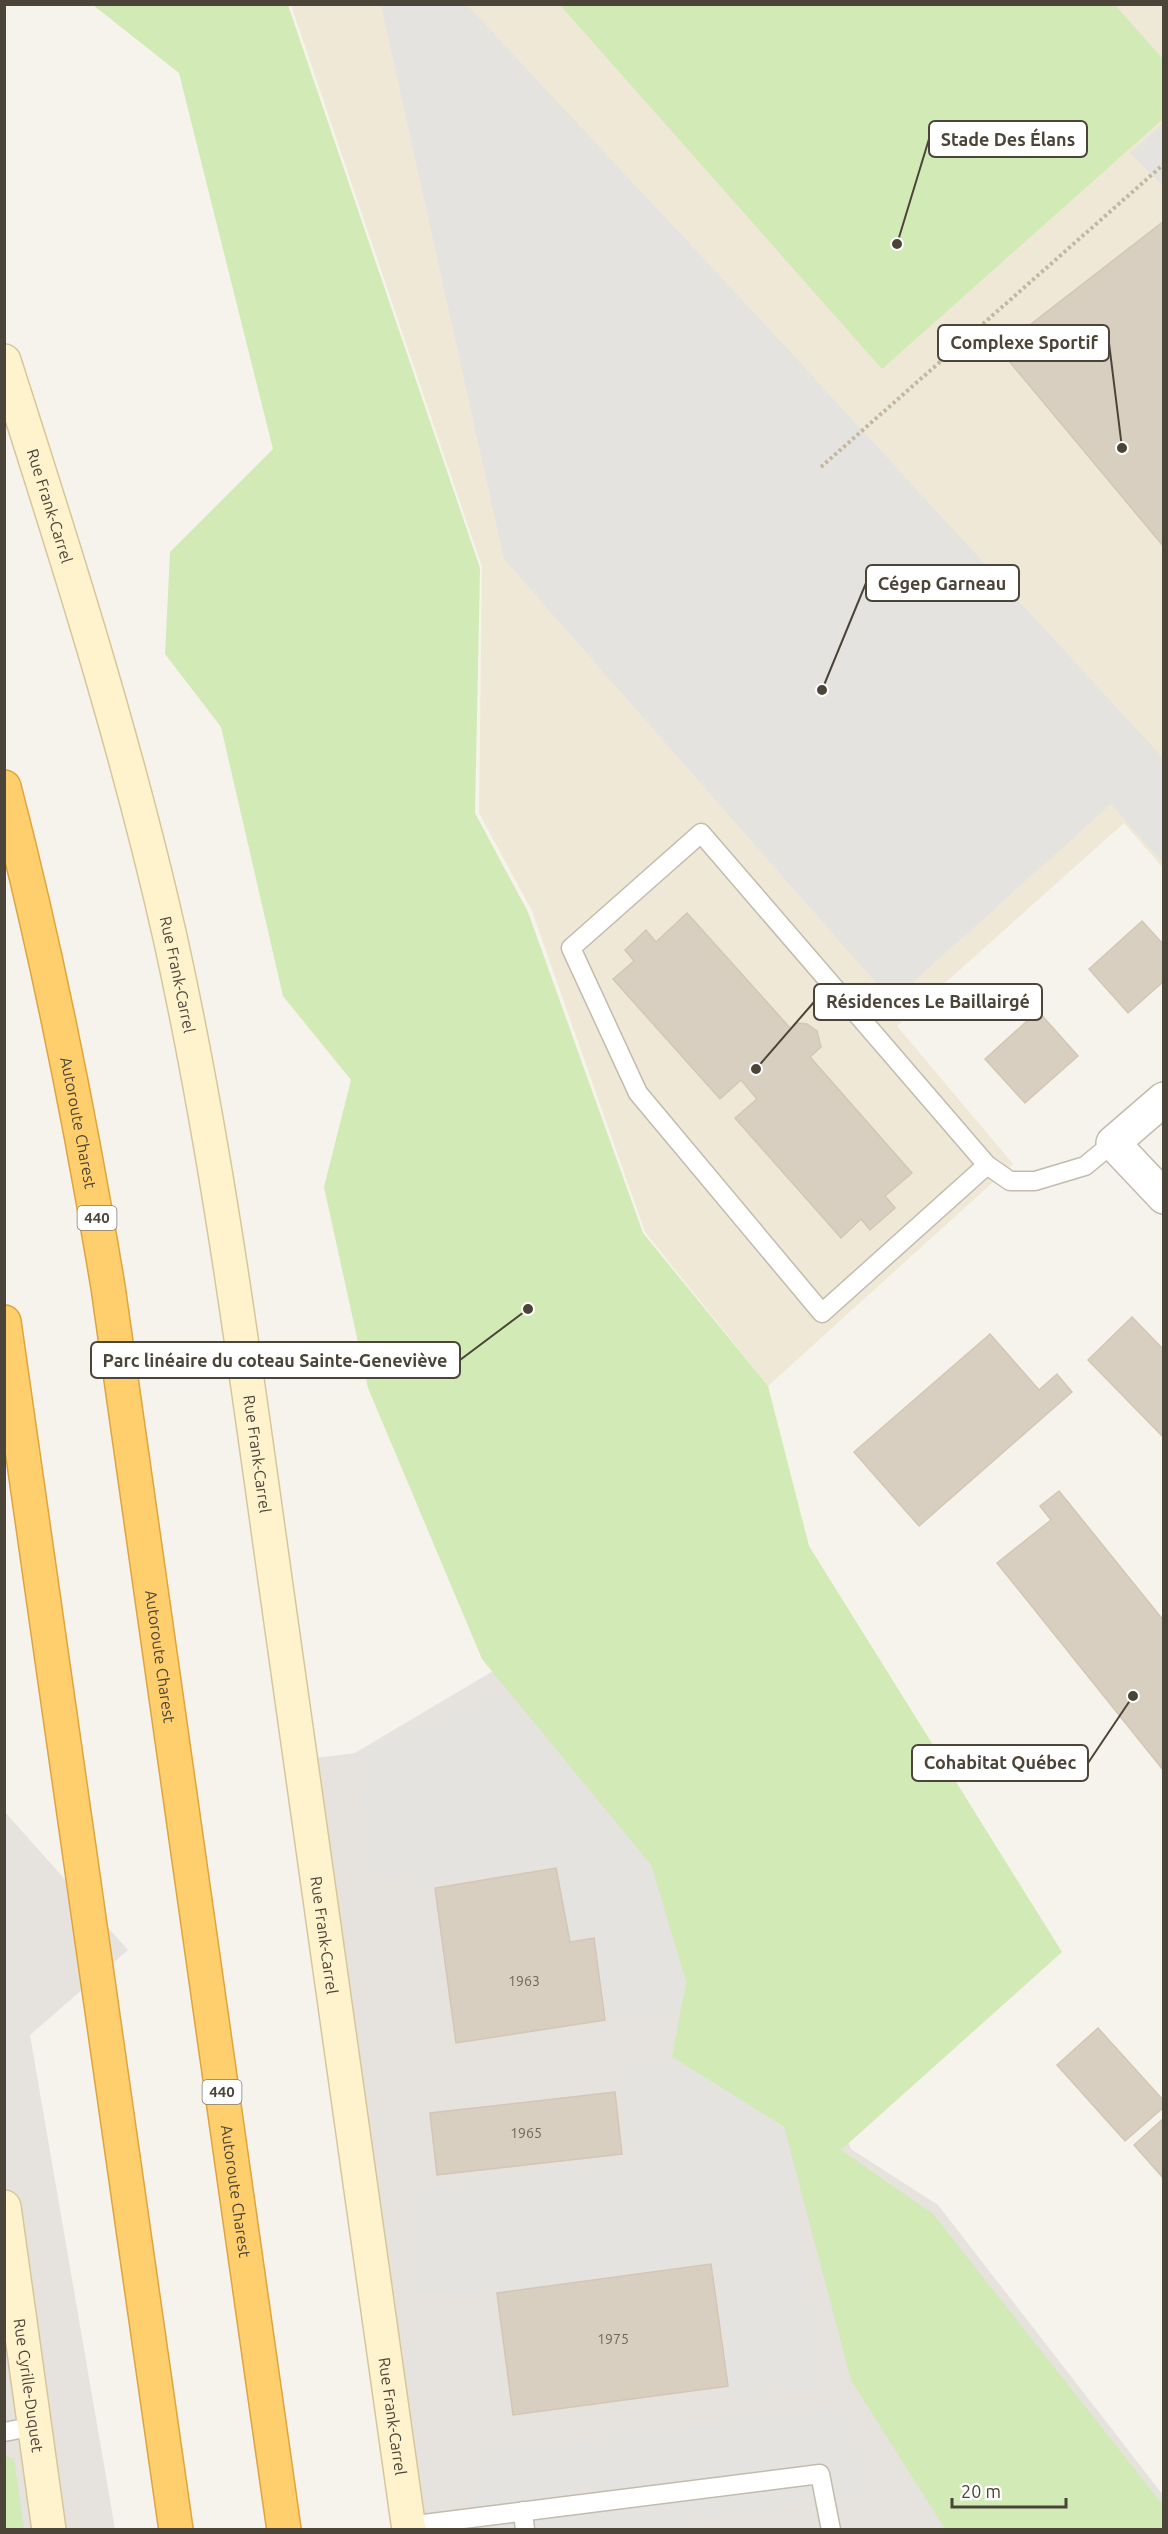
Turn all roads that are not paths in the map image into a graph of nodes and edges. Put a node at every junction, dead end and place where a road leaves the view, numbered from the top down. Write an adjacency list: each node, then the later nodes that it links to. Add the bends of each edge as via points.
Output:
1 (4, 361): 11 (street, Rue Frank-Carrel, via 125,754 170,938 205,1121 248,1387)
2 (4, 787): 14 (highway, Autoroute Charest / 440, via 73,1081 108,1287)
3 (1164, 1099): 4 (street)
4 (1113, 1143): 5 (lane, via 1086,1166 1035,1181 1010,1181); 6 (street)
5 (987, 1165): 5 (lane, via 701,833 571,948 639,1093 822,1313)
6 (1164, 1197)
7 (4, 1322): 13 (highway)
8 (4, 2206): 9 (street, Rue Cyrille-Duquet)
9 (20, 2429): 12 (street, Rue Cyrille-Duquet)
10 (524, 2520): 11 (lane); 15 (lane, via 820,2474)
11 (409, 2528)
12 (49, 2529)
13 (177, 2529)
14 (284, 2529)
15 (831, 2529)

